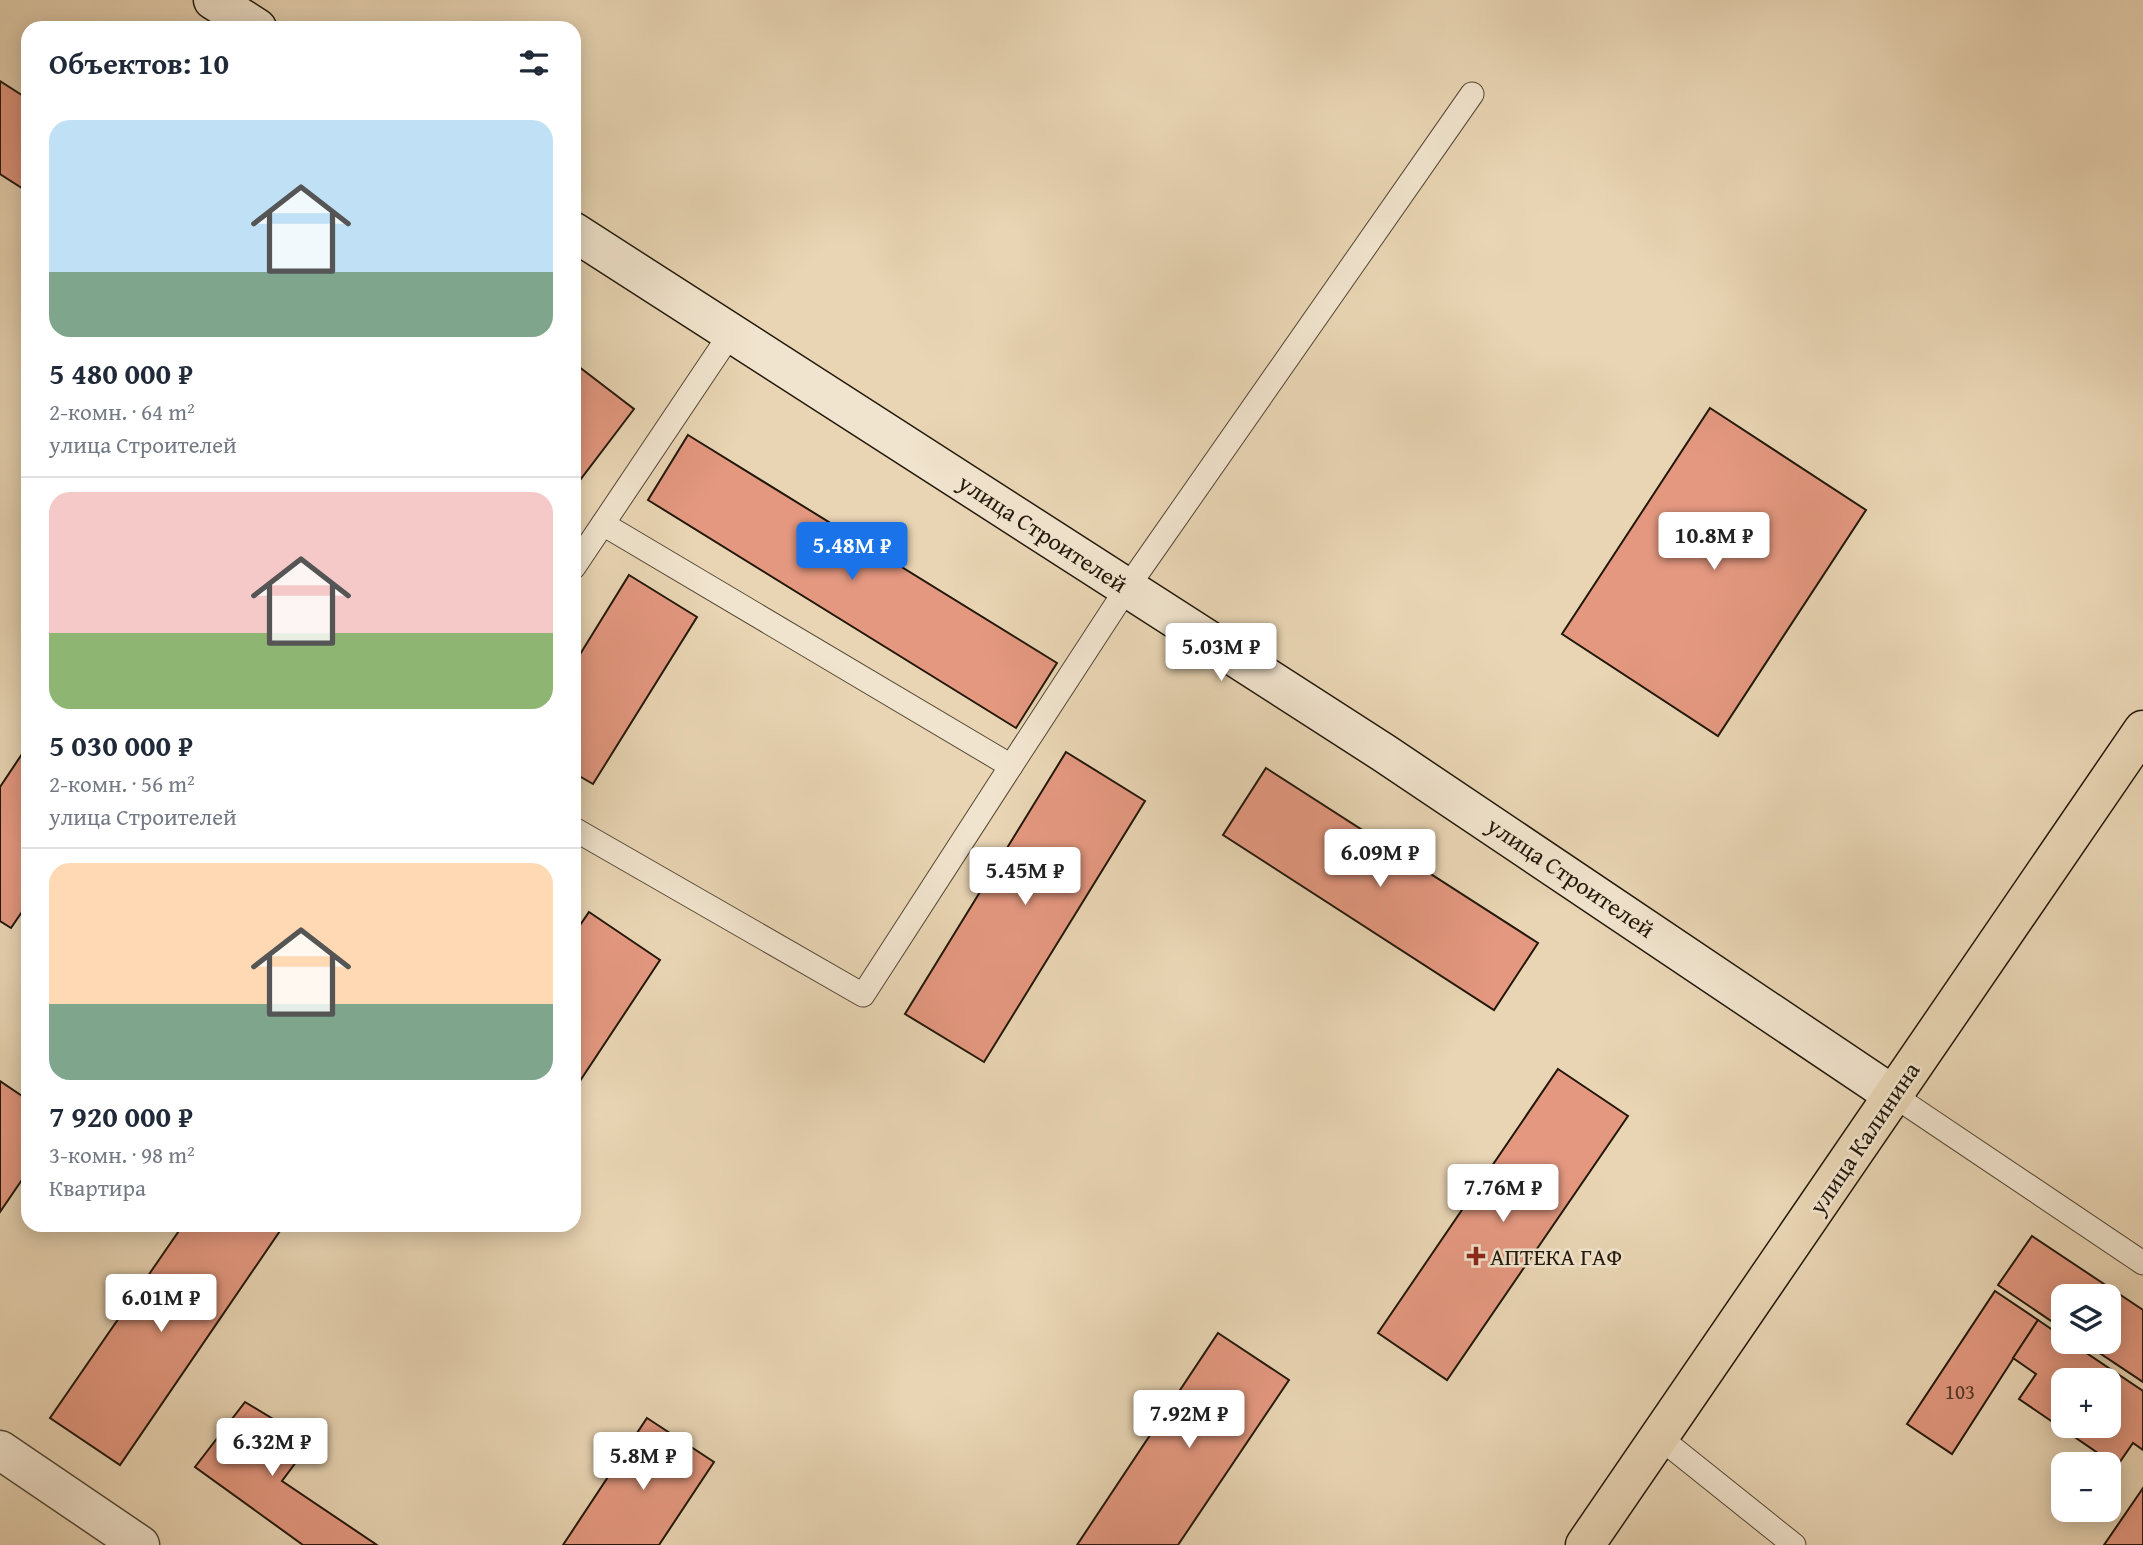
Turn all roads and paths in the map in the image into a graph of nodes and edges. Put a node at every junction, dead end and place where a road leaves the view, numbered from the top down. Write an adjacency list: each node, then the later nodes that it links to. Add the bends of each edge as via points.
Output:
1 (214, 0): 2 (main road)
2 (246, 21)
3 (1472, 94): 8 (lane)
4 (581, 237): 5 (main road, улица Строителей)
5 (731, 333): 6 (lane); 8 (main road, улица Строителей)
6 (603, 524): 7 (lane); 10 (lane)
7 (581, 557)
8 (1127, 588): 10 (lane); 12 (main road, улица Строителей, via 1384,753)
9 (2143, 730): 12 (main road, улица Калинина)
10 (1011, 766): 11 (lane, via 863,995)
11 (581, 839)
12 (1893, 1095): 13 (lane); 14 (main road, улица Калинина)
13 (2143, 1263)
14 (1659, 1437): 17 (main road, улица Калинина); 18 (lane)
15 (0, 1450): 16 (main road)
16 (140, 1545)
17 (1585, 1545)
18 (1794, 1545)

